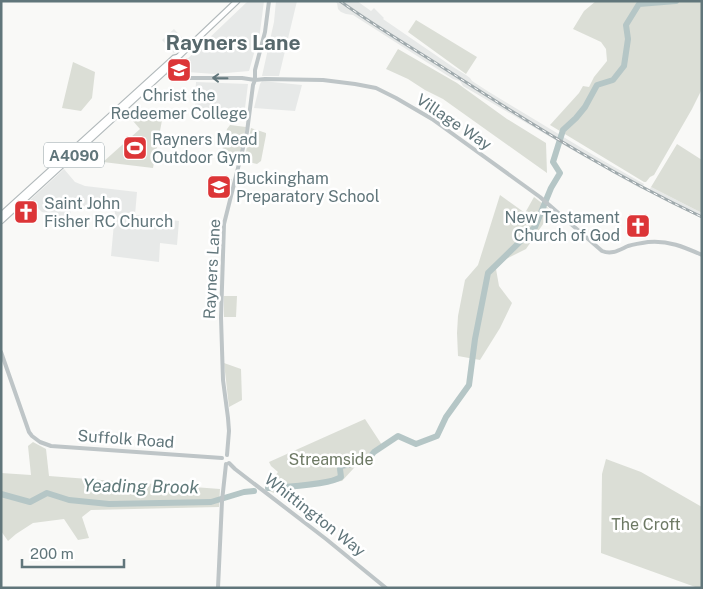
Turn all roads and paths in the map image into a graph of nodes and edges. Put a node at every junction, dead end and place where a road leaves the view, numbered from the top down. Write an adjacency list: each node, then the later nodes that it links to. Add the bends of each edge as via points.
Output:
1 (237, 1): 3 (main road, A4090)
2 (269, 1): 5 (street, Rayners Lane)
3 (171, 64): 4 (main road, A4090); 6 (street); 11 (main road, A4090)
4 (164, 72): 6 (street, Village Way); 12 (main road, A4090)
5 (255, 72): 7 (street); 8 (street); 9 (street, Rayners Lane)
6 (178, 77): 7 (street, Village Way, one-way to 6)
7 (248, 79): 9 (street, Village Way); 10 (street)
8 (263, 79): 9 (street, Village Way); 13 (street, Village Way, via 326,80 376,88 432,119 546,201 602,251 612,253 636,244 658,242 675,244)
9 (255, 80): 10 (street, Rayners Lane)
10 (253, 85): 15 (street, Rayners Lane, via 247,132 224,224 221,318 229,431)
11 (1, 214)
12 (1, 221)
13 (702, 255)
14 (1, 352): 16 (street, Suffolk Road, via 26,424 32,436 40,442 51,446)
15 (227, 455): 16 (street); 17 (street, Rayners Lane, via 230,459)
16 (222, 458): 17 (street)
17 (227, 463): 18 (street, Whittington Way); 19 (street, Rayners Lane)
18 (234, 468): 19 (street); 21 (street, Whittington Way)
19 (225, 473): 20 (street, Rayners Lane)
20 (218, 588)
21 (386, 588)

